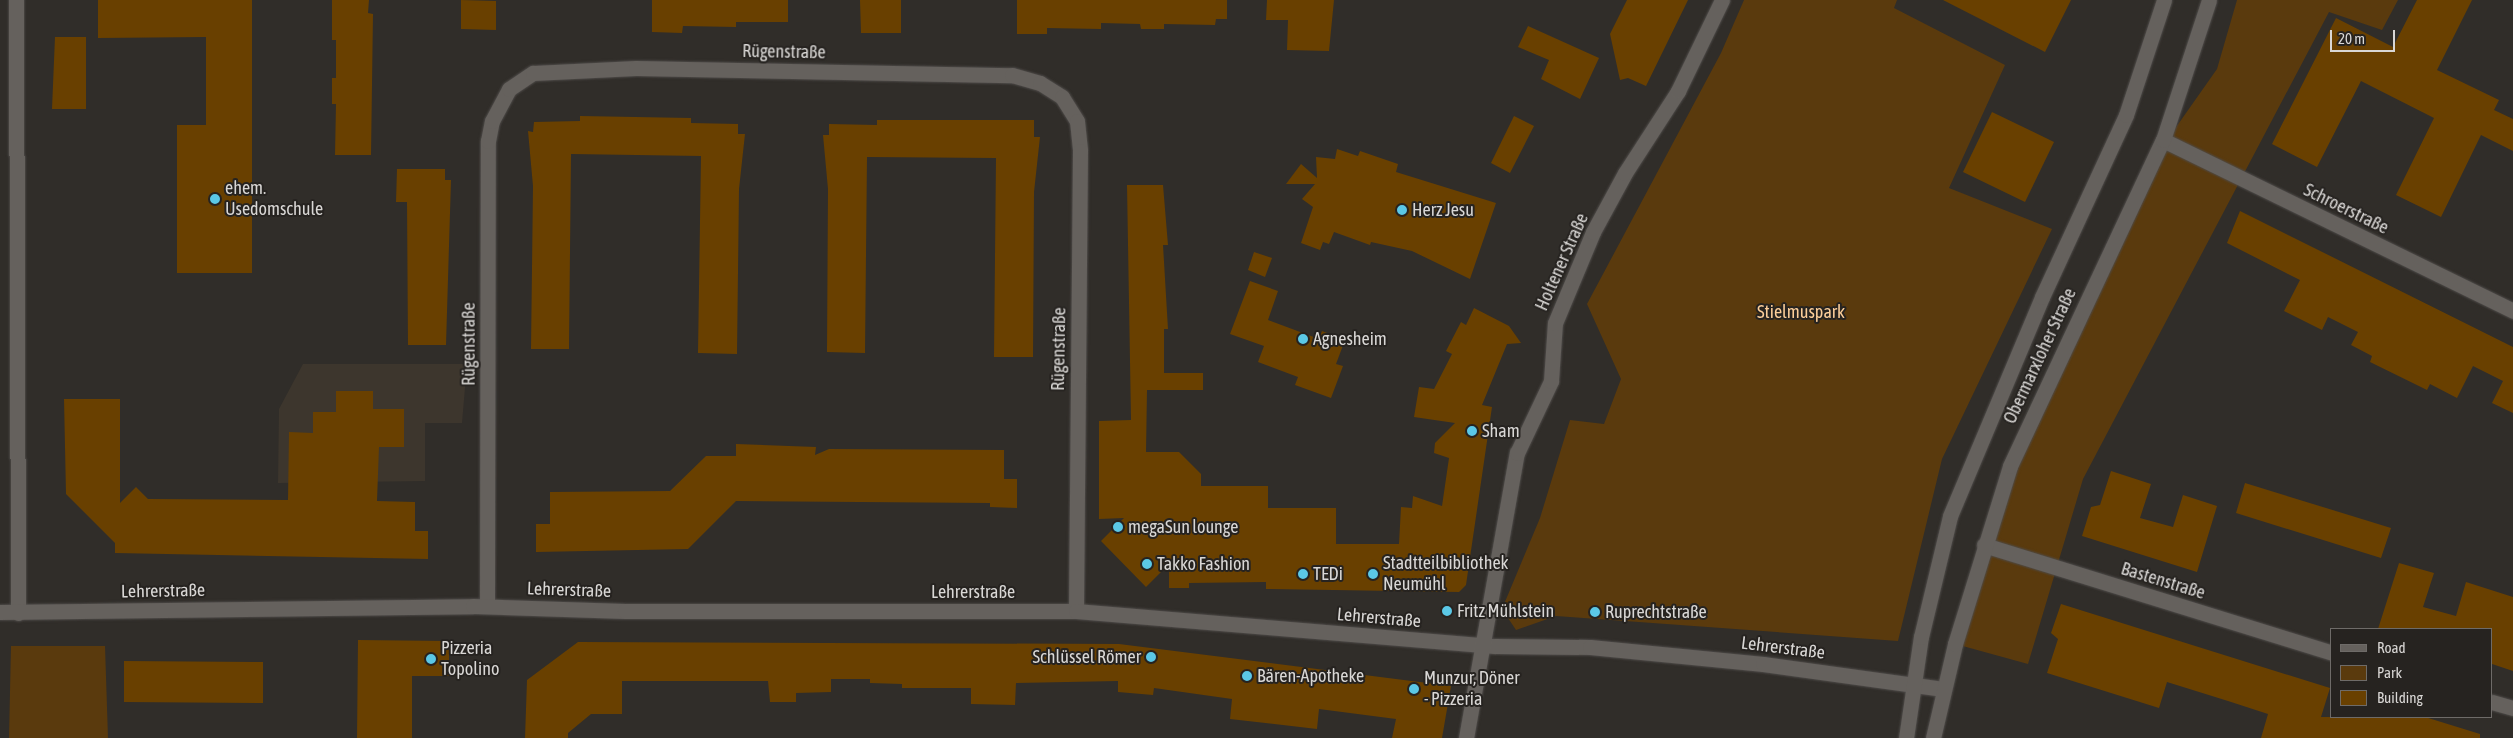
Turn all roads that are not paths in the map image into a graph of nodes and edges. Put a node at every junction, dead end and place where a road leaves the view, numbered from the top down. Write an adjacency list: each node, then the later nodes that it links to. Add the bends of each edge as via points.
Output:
1 (16, 0): 11 (street)
2 (1722, 0): 12 (street, Holtener Straße, via 1678,91 1625,173 1593,232 1555,323 1551,381 1517,454)
3 (2164, 0): 14 (street, Obermarxloher Straße, via 2126,115 2015,358 1950,516 1921,637)
4 (2209, 0): 5 (street, Obermarxloher Straße)
5 (2163, 140): 6 (street, Schroerstraße); 7 (street, Obermarxloher Straße, via 2018,448)
6 (2513, 311)
7 (1984, 545): 13 (street, Bastenstraße); 15 (street, Obermarxloher Straße)
8 (487, 606): 9 (street, Lehrerstraße, via 624,611); 9 (street, Rügenstraße, via 488,151 492,121 509,89 533,73 636,68 1012,75 1040,83 1062,98 1077,121 1080,151); 11 (street, Lehrerstraße)
9 (1076, 611): 12 (street, Lehrerstraße)
10 (0, 612): 11 (street, Lehrerstraße)
11 (18, 613)
12 (1483, 645): 14 (street, Lehrerstraße, via 1590,647 1763,664); 18 (street, Holtener Straße)
13 (2330, 651)
14 (1914, 684): 15 (street, Lehrerstraße); 19 (street, Obermarxloher Straße)
15 (1943, 689): 20 (street, Obermarxloher Straße)
16 (2493, 702): 17 (street)
17 (2513, 708)
18 (1466, 738)
19 (1906, 738)
20 (1933, 738)

